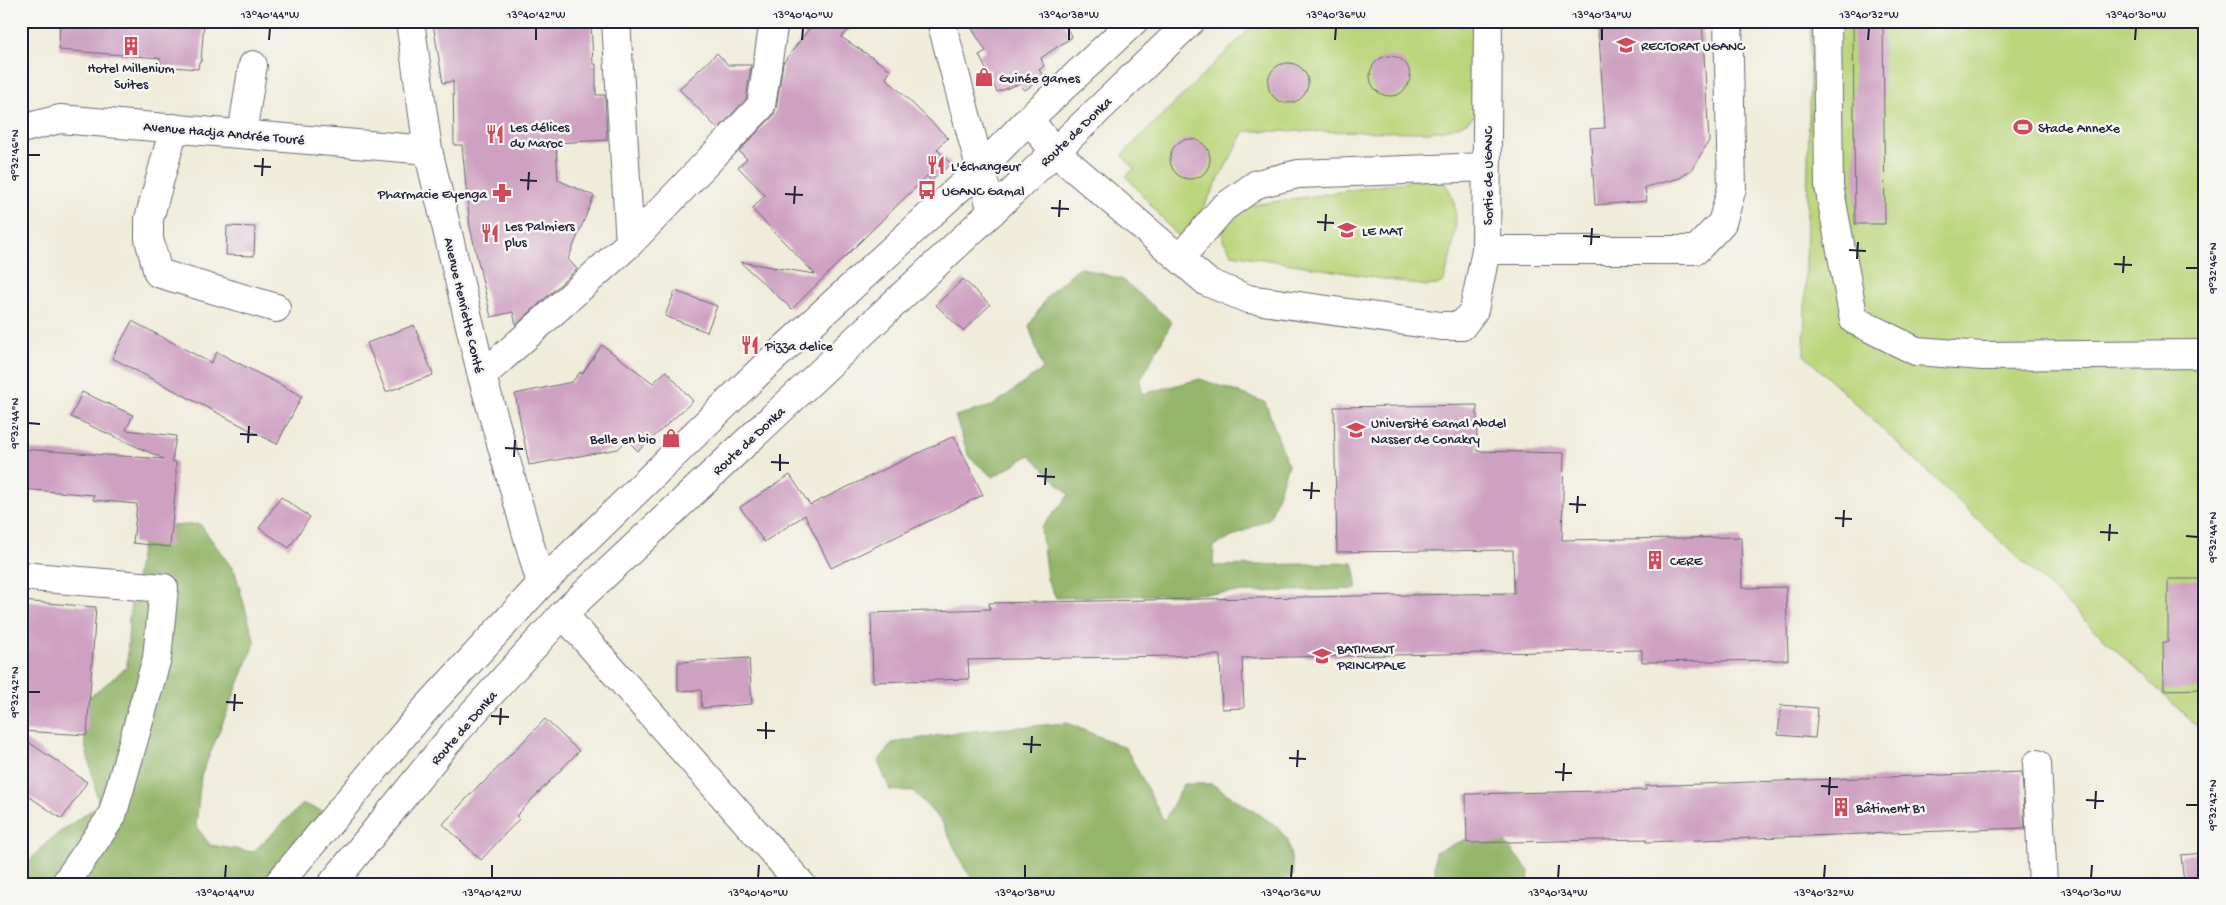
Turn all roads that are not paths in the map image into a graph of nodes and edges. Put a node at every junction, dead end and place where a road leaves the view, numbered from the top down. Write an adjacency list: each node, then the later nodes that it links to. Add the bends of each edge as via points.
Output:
1 (410, 21): 15 (main road, Avenue Henriette Conté)
2 (616, 21): 20 (main road)
3 (774, 21): 20 (main road, via 761,106)
4 (941, 21): 18 (main road)
5 (1134, 21): 11 (main road)
6 (1191, 21): 16 (main road, Route de Donka)
7 (1488, 21): 17 (main road, Sortie de UGANC)
8 (1728, 21): 21 (main road, via 1732,188 1722,223 1696,250)
9 (1827, 21): 24 (main road, via 1829,186 1854,320 1916,351 1983,356)
10 (253, 66): 14 (main road)
11 (1029, 119): 16 (main road); 18 (main road)
12 (174, 128): 13 (main road, Avenue Hadja Andrée Touré, via 60,119); 14 (main road, Avenue Hadja Andrée Touré); 23 (main road, via 149,219 149,239 158,273)
13 (21, 129)
14 (242, 134): 15 (main road, Avenue Hadja Andrée Touré)
15 (428, 150): 25 (main road, Avenue Henriette Conté)
16 (1054, 151): 19 (main road, Route de Donka); 22 (main road)
17 (1486, 167): 21 (main road, Sortie de UGANC); 22 (main road, via 1298,174 1257,184 1223,208)
18 (980, 169): 19 (main road); 27 (main road, via 763,368)
19 (992, 212): 28 (main road, Route de Donka)
20 (630, 243): 25 (main road)
21 (1486, 250): 22 (main road, Sortie de UGANC, via 1474,310 1462,326 1442,326 1248,299 1207,282)
22 (1180, 258)
23 (276, 308)
24 (2205, 354)
25 (482, 376): 27 (main road, Avenue Henriette Conté)
26 (21, 576): 30 (main road, via 164,588 157,658 112,816)
27 (541, 584): 31 (main road, via 422,713)
28 (563, 614): 32 (main road, Route de Donka, via 454,734); 33 (main road)
29 (2038, 764): 34 (main road)
30 (64, 884)
31 (278, 884)
32 (332, 884)
33 (801, 884)
34 (2043, 884)

